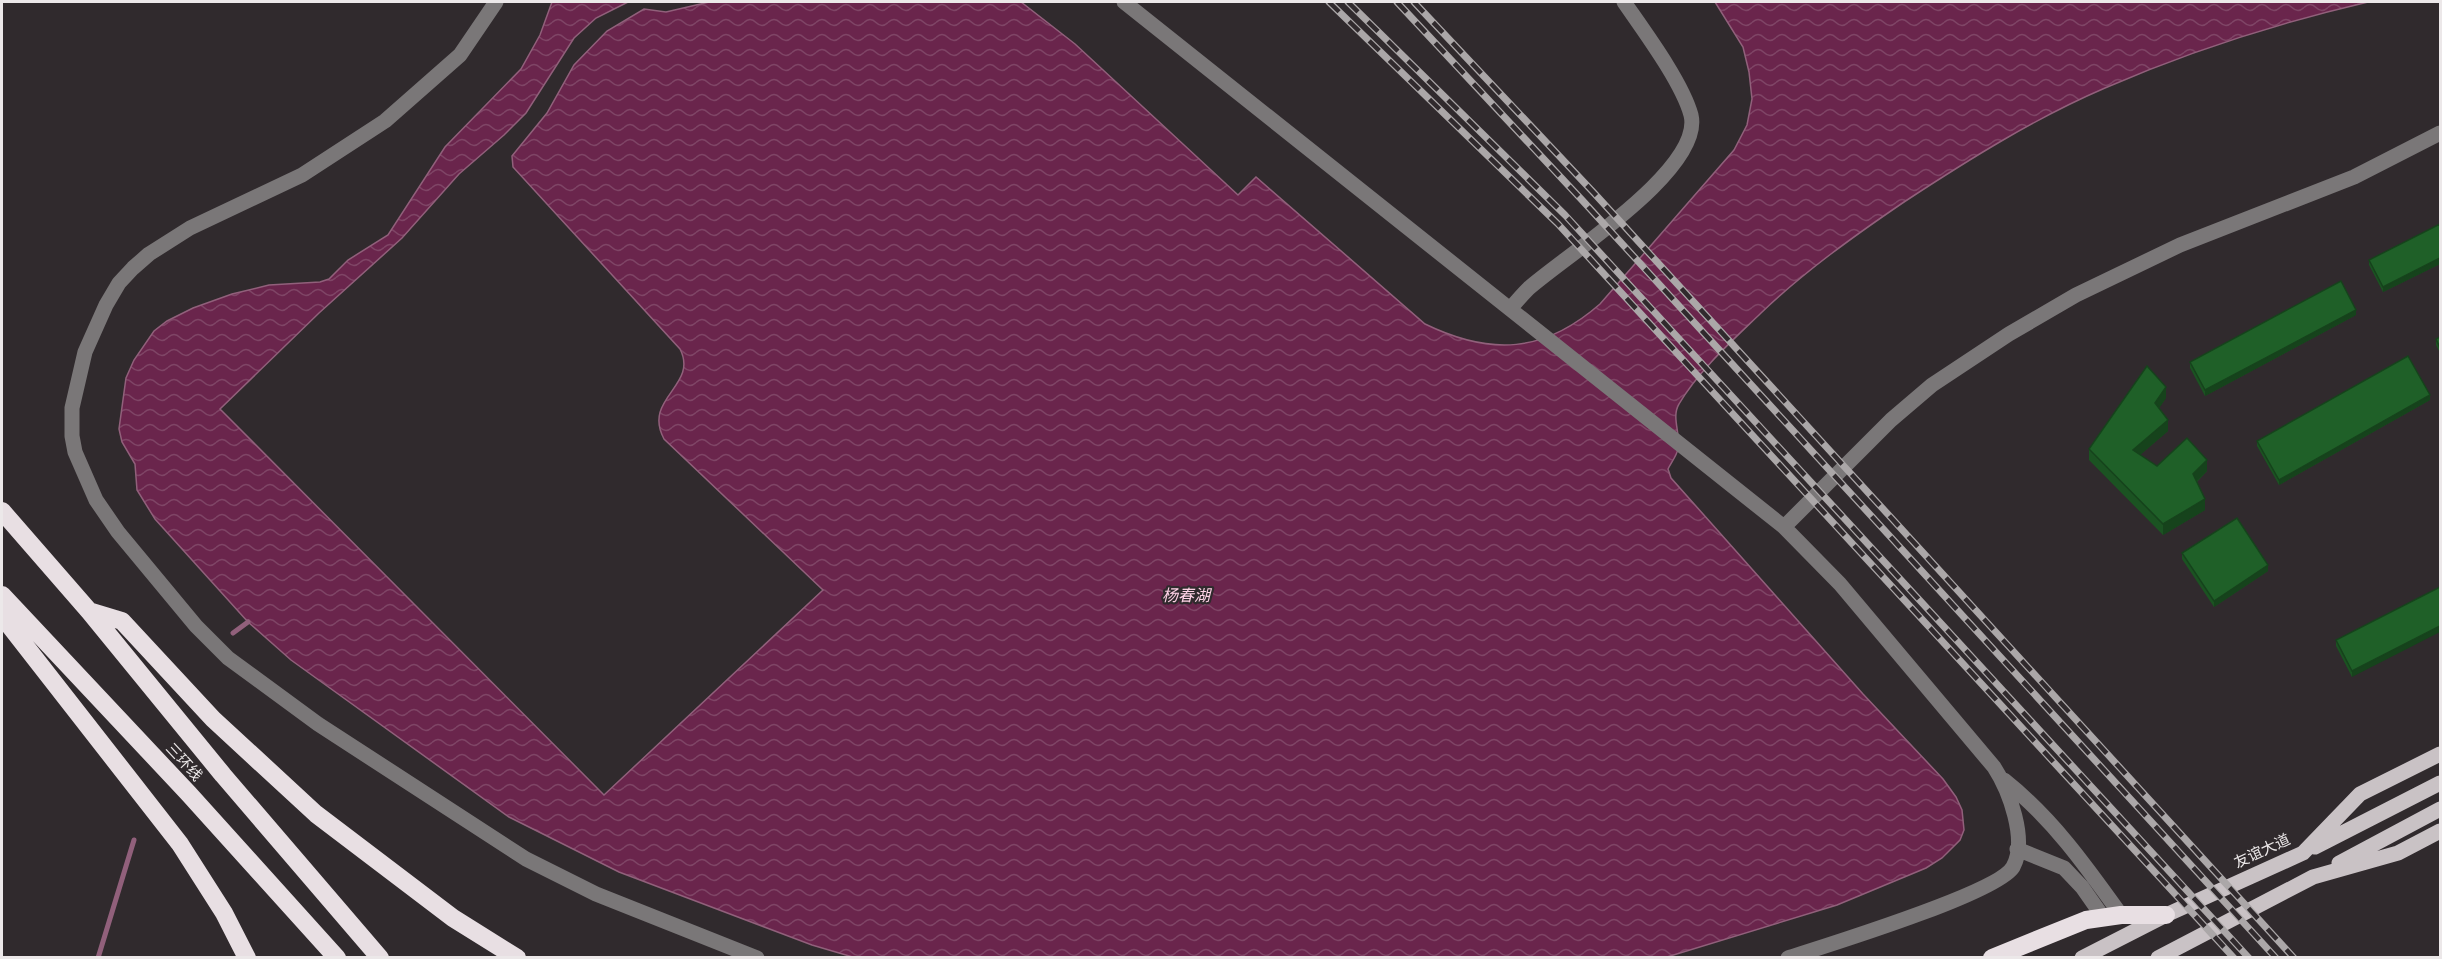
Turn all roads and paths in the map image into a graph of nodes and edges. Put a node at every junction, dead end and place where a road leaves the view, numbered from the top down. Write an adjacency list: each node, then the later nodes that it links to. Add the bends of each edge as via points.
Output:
1 (496, 2): 25 (street, via 460,55 385,121 302,175 190,228 132,268 106,305 85,352 72,408 75,452 96,500 118,532 228,658 318,724 526,859 596,894)
2 (1124, 2): 5 (street)
3 (1624, 2): 5 (street, via 1681,92 1691,115 1692,132 1676,162 1644,197 1528,290)
4 (2440, 133): 7 (street, via 2354,177 2180,244 2076,295 2009,334 1932,385 1891,420)
5 (1513, 311): 7 (street)
6 (2, 511): 9 (highway, 三环线)
7 (1784, 527): 12 (street, via 1840,584)
8 (2, 595): 22 (highway, 三环线)
9 (89, 611): 23 (highway, 三环线, via 223,775); 24 (highway, via 122,621 213,719 316,814 453,918)
10 (2, 616): 21 (highway, via 180,844)
11 (2440, 753): 17 (main road, 友谊大道, via 2360,794)
12 (2000, 777): 16 (street, via 2010,797); 20 (street, via 2055,827)
13 (2440, 783): 17 (main road)
14 (2440, 809): 18 (main road)
15 (2440, 831): 18 (main road, via 2398,852)
16 (2018, 849): 20 (street, via 2064,868); 26 (street, via 2008,874 1984,888 1846,940)
17 (2303, 853): 19 (main road, 友谊大道)
18 (2313, 877): 29 (main road)
19 (2166, 915): 20 (highway); 28 (main road, 友谊大道)
20 (2112, 916): 27 (highway, via 2069,926)
21 (248, 957)
22 (337, 957)
23 (380, 957)
24 (517, 957)
25 (757, 957)
26 (1788, 957)
27 (1992, 957)
28 (2082, 957)
29 (2158, 957)

